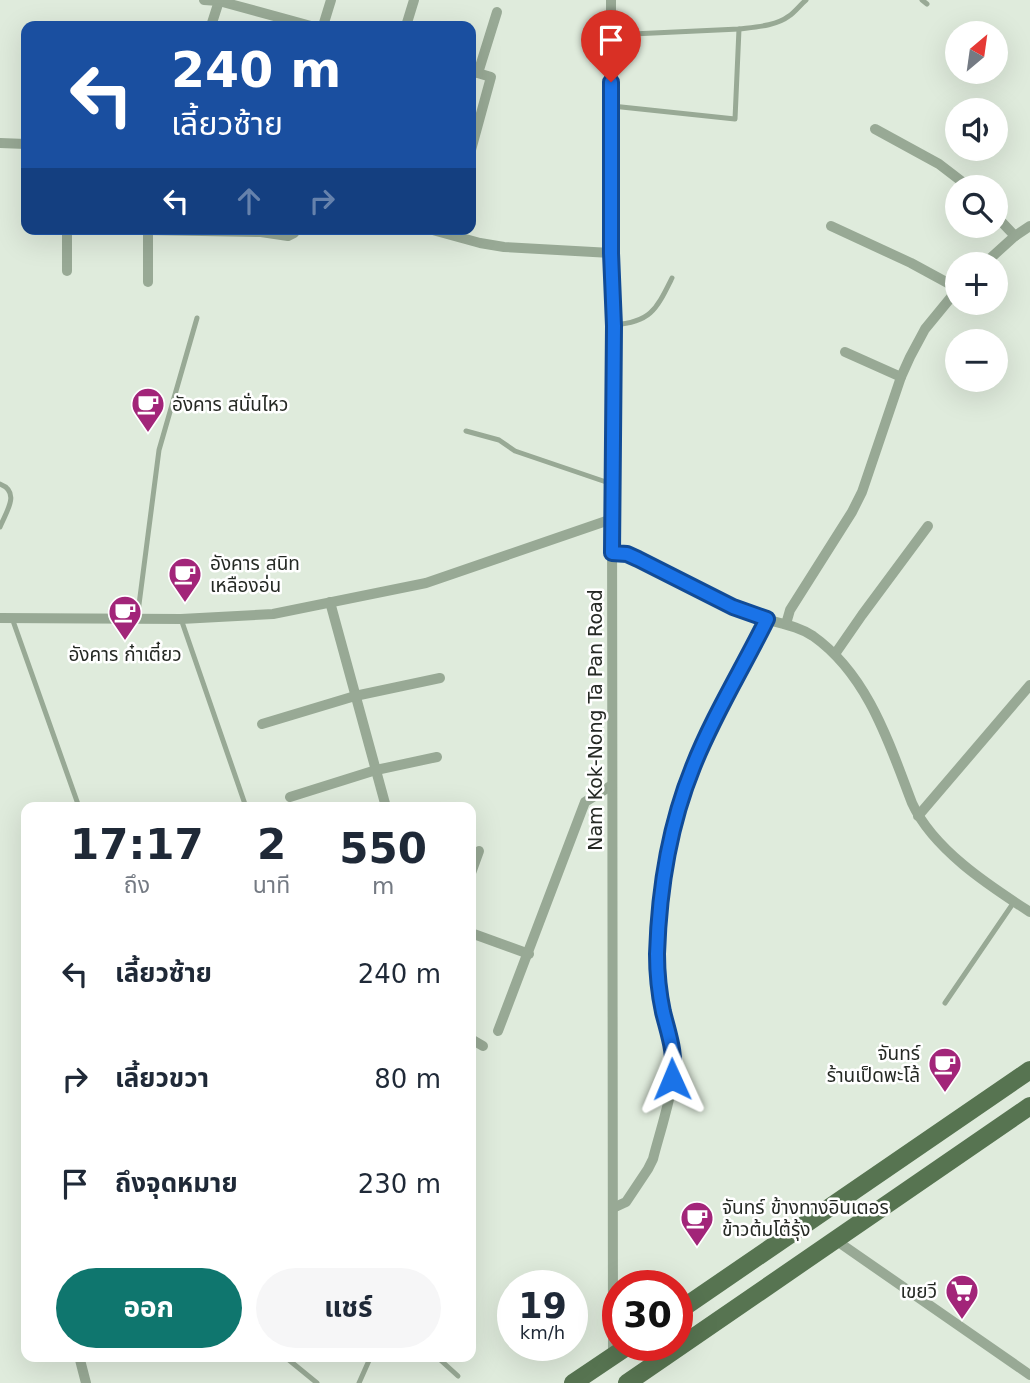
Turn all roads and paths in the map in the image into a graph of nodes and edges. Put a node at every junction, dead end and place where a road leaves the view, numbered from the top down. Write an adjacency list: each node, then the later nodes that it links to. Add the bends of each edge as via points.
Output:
1 (204, 0): 6 (street)
2 (331, 0): 11 (street)
3 (414, 0): 12 (street)
4 (611, 0): 14 (street, Nam Kok-Nong Ta Pan Road)
5 (806, 0): 13 (lane, via 779,22)
6 (219, 1): 7 (street); 9 (street)
7 (244, 4): 10 (street)
8 (497, 12): 15 (street)
9 (213, 21)
10 (296, 21)
11 (325, 21)
12 (408, 21)
13 (739, 29): 14 (lane); 17 (lane, via 736,119)
14 (611, 35): 17 (street, Nam Kok-Nong Ta Pan Road)
15 (476, 69)
16 (476, 72): 19 (street, via 491,77)
17 (611, 106): 31 (street, Nam Kok-Nong Ta Pan Road)
18 (875, 129): 22 (street)
19 (476, 132)
20 (0, 143): 21 (street)
21 (21, 144)
22 (953, 175)
23 (831, 226): 35 (street)
24 (1030, 226): 29 (street)
25 (1008, 229): 29 (street)
26 (67, 235): 32 (street)
27 (148, 235): 34 (street)
28 (459, 235): 31 (street, via 504,247)
29 (1015, 236): 30 (street)
30 (997, 252)
31 (611, 253): 38 (street, Nam Kok-Nong Ta Pan Road)
32 (67, 271)
33 (672, 278): 38 (lane, via 654,311 633,324)
34 (148, 282)
35 (945, 282)
36 (945, 304): 40 (street, via 925,329)
37 (197, 318): 52 (lane, via 159,450)
38 (614, 326): 43 (street, Nam Kok-Nong Ta Pan Road)
39 (845, 352): 40 (street)
40 (901, 377): 53 (street, via 862,492 790,610)
41 (466, 431): 43 (lane)
42 (0, 484): 46 (lane, via 11,494)
43 (612, 484): 44 (street, Nam Kok-Nong Ta Pan Road)
44 (612, 519): 47 (street, Nam Kok-Nong Ta Pan Road); 48 (street, via 426,583)
45 (928, 526): 54 (street)
46 (0, 527)
47 (612, 553): 51 (street, via 627,554); 61 (street, Nam Kok-Nong Ta Pan Road)
48 (330, 602): 50 (street, via 273,614); 57 (street)
49 (6, 618): 52 (street); 63 (lane)
50 (181, 619): 52 (street); 64 (lane)
51 (767, 619): 53 (street); 79 (street, via 693,765 673,825 658,922 657,966 674,1055 672,1079 648,1169 625,1202)
52 (137, 620)
53 (786, 624): 54 (street, via 813,636)
54 (835, 654): 66 (street, via 877,716)
55 (440, 678): 57 (street)
56 (1030, 685): 66 (street)
57 (355, 696): 58 (street); 60 (street)
58 (262, 724)
59 (437, 757): 60 (street)
60 (376, 770): 62 (street); 65 (street)
61 (612, 785): 72 (street, via 586,802); 79 (street, Nam Kok-Nong Ta Pan Road)
62 (290, 797)
63 (77, 802)
64 (244, 802)
65 (385, 802)
66 (918, 816): 69 (street, via 944,848)
67 (479, 851): 68 (street)
68 (476, 859)
69 (1014, 901): 70 (street); 73 (lane)
70 (1028, 907)
71 (476, 935): 72 (street)
72 (529, 954): 74 (street)
73 (945, 1003)
74 (498, 1031)
75 (476, 1042): 76 (street)
76 (483, 1046)
77 (1030, 1070): 82 (main road)
78 (1030, 1106): 80 (main road)
79 (613, 1208): 81 (street, Nam Kok-Nong Ta Pan Road)
80 (834, 1239): 89 (street); 91 (main road)
81 (613, 1270)
82 (693, 1301)
83 (606, 1361): 95 (main road)
84 (618, 1361): 91 (main road)
85 (81, 1362): 92 (street)
86 (291, 1362): 93 (lane)
87 (368, 1362): 94 (lane)
88 (442, 1362): 90 (lane)
89 (1030, 1375)
90 (458, 1377)
91 (636, 1380)
92 (86, 1383)
93 (317, 1383)
94 (359, 1383)
95 (573, 1383)

